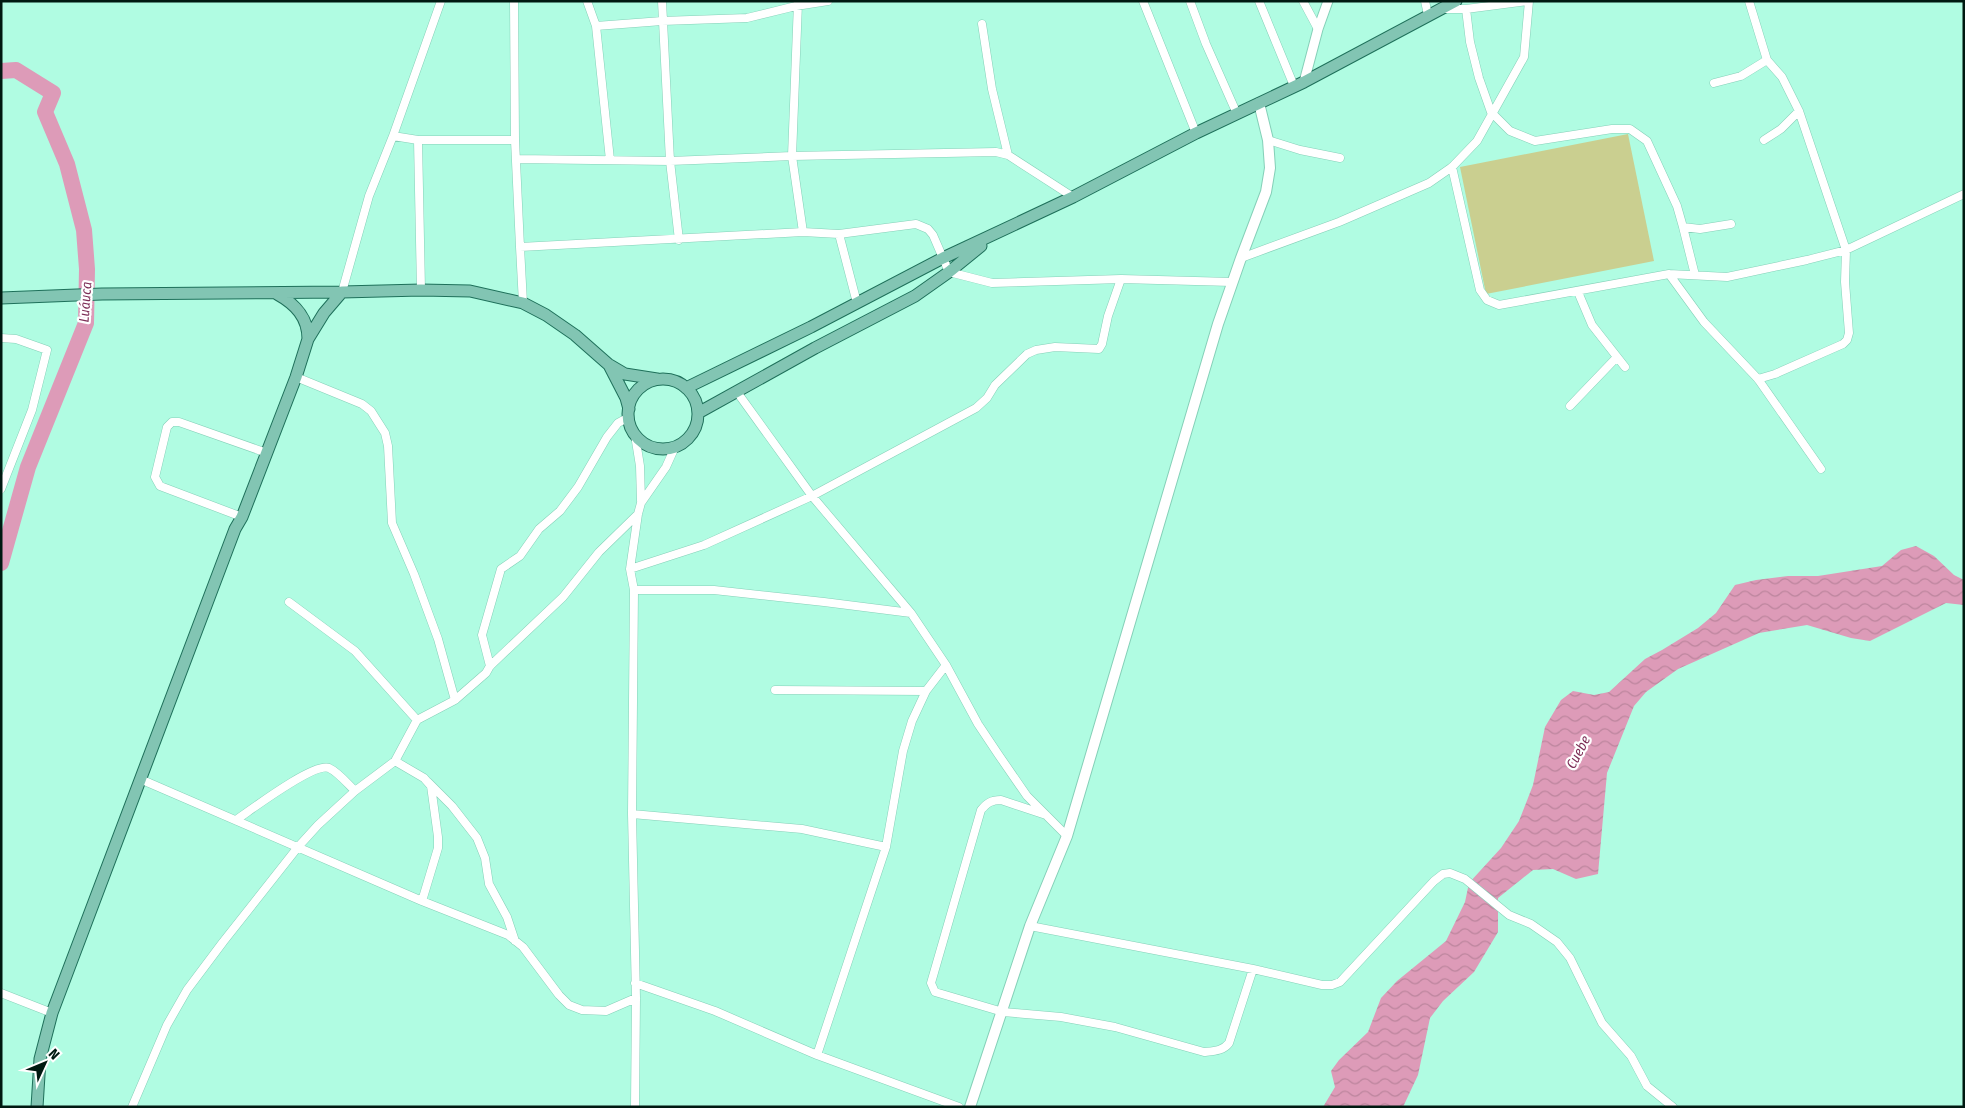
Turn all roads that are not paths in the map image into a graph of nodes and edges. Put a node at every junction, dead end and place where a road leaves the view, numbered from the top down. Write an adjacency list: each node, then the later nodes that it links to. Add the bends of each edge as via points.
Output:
1 (441, 1): 31 (street)
2 (514, 1): 33 (street)
3 (587, 1): 21 (street)
4 (662, 1): 19 (street)
5 (828, 1): 15 (street)
6 (1143, 1): 30 (street)
7 (1190, 1): 29 (street)
8 (1259, 1): 25 (street)
9 (1303, 1): 22 (street)
10 (1328, 1): 22 (street)
11 (1425, 1): 18 (street)
12 (1456, 1): 16 (main road)
13 (1528, 1): 17 (street); 28 (street, via 1524,57)
14 (1750, 1): 23 (street)
15 (797, 4): 19 (street, via 747,18); 37 (street)
16 (1444, 9): 17 (street); 18 (main road)
17 (1466, 9): 28 (street, via 1470,42)
18 (1428, 15): 25 (main road)
19 (662, 21): 21 (street); 41 (street)
20 (982, 24): 36 (street, via 992,89)
21 (596, 26): 40 (street)
22 (1318, 29): 25 (street)
23 (1768, 60): 24 (street, via 1741,76); 27 (street, via 1782,77)
24 (1714, 83)
25 (1299, 84): 26 (main road)
26 (1259, 103): 29 (main road); 34 (main road)
27 (1799, 111): 35 (street); 52 (street)
28 (1491, 112): 42 (street, via 1477,140); 46 (street, via 1510,131 1535,140 1612,129 1630,130 1647,141 1677,206)
29 (1237, 114): 30 (main road)
30 (1196, 133): 44 (main road)
31 (393, 136): 32 (street); 61 (street, via 369,196)
32 (418, 140): 33 (street); 60 (street)
33 (515, 140): 39 (street)
34 (1268, 140): 38 (street); 54 (main road, via 1270,168 1266,192)
35 (1764, 140)
36 (1008, 155): 37 (street, via 967,152); 44 (street)
37 (792, 156): 41 (street); 47 (street)
38 (1340, 158)
39 (516, 159): 40 (street); 51 (street)
40 (610, 160): 41 (street)
41 (670, 162): 50 (street)
42 (1452, 168): 54 (street, via 1429,183 1357,214); 62 (street, via 1480,290 1487,300 1499,306)
43 (1964, 194): 52 (street)
44 (1073, 197): 49 (main road)
45 (1731, 224): 46 (street, via 1700,229)
46 (1683, 227): 57 (street)
47 (803, 232): 48 (street); 50 (street)
48 (839, 234): 53 (street, via 916,224 933,235); 66 (street)
49 (994, 236): 53 (main road); 55 (main road)
50 (679, 240): 51 (street)
51 (520, 247): 65 (street)
52 (1846, 250): 57 (street, via 1727,277); 73 (street, via 1847,340 1801,363)
53 (943, 258): 55 (street); 66 (main road)
54 (1241, 258): 59 (main road)
55 (949, 272): 58 (street, via 992,283); 76 (main road, via 914,296)
56 (1669, 274): 57 (street); 62 (street); 73 (street, via 1704,322)
57 (1695, 275)
58 (1121, 279): 59 (street); 85 (street, via 1099,349 1055,347 1031,352 994,385 976,408)
59 (1232, 282): 106 (main road)
60 (421, 290): 61 (main road); 65 (main road, via 470,291)
61 (342, 292): 63 (main road); 68 (main road)
62 (1578, 292): 69 (street, via 1592,325)
63 (275, 293): 64 (main road); 68 (main road, via 290,301 299,311 308,328)
64 (1, 298)
65 (523, 303): 70 (main road, via 574,335)
66 (857, 303): 75 (main road)
67 (1, 338): 84 (street, via 16,339 47,350 32,410)
68 (308, 339): 72 (main road)
69 (1617, 357): 71 (street); 77 (street)
70 (608, 364): 74 (main road, via 625,374); 78 (main road, via 626,398)
71 (1625, 367)
72 (296, 378): 82 (main road); 97 (street, via 362,404 371,411 385,433 392,523 438,639)
73 (1758, 379): 83 (street)
74 (657, 380): 75 (main road, via 667,379); 78 (main road, via 644,385 634,395)
75 (686, 388): 79 (main road)
76 (737, 392): 79 (main road); 85 (street)
77 (1570, 406)
78 (629, 413): 80 (main road); 93 (street, via 607,437 560,510 539,529 520,556 501,568 482,635)
79 (698, 413): 81 (main road, via 692,434)
80 (635, 435): 81 (main road, via 653,447); 86 (street)
81 (675, 447): 86 (street, via 666,467)
82 (267, 453): 88 (main road); 88 (street, via 179,422 167,426 155,477 160,486)
83 (1820, 469)
84 (1, 489)
85 (812, 496): 89 (street, via 704,545); 92 (street)
86 (641, 503): 87 (street)
87 (638, 514): 89 (street); 93 (street, via 600,552 563,597)
88 (242, 517): 100 (main road)
89 (630, 569): 90 (street)
90 (634, 590): 92 (street, via 714,590); 103 (street)
91 (290, 602): 98 (street, via 355,651)
92 (911, 613): 94 (street)
93 (490, 666): 97 (street)
94 (946, 666): 96 (street); 104 (street, via 998,754 1027,796)
95 (775, 690): 96 (street)
96 (926, 691): 108 (street, via 903,751)
97 (455, 700): 98 (street)
98 (417, 720): 99 (street)
99 (395, 761): 101 (street); 102 (street)
100 (140, 779): 105 (street); 117 (main road)
101 (428, 782): 109 (street, via 438,848); 111 (street, via 477,838 485,858 489,884)
102 (355, 791): 105 (street, via 331,769 321,768 279,790); 107 (street)
103 (632, 814): 108 (street, via 802,829); 113 (street)
104 (1046, 815): 106 (street); 116 (street, via 1002,800 987,803 981,810 931,983 936,992)
105 (236, 820): 107 (street)
106 (1067, 836): 110 (main road)
107 (298, 847): 109 (street); 120 (street, via 187,990 167,1025)
108 (886, 847): 118 (street)
109 (422, 901): 111 (street)
110 (1030, 926): 112 (street); 116 (main road)
111 (516, 941): 115 (street, via 569,1005 582,1010 606,1011)
112 (1253, 969): 116 (street, via 1229,1043 1215,1051 1204,1052 1115,1027 1061,1017); 124 (street, via 1322,985 1340,982 1438,878 1450,873 1465,879 1509,915 1551,937 1564,950 1602,1024 1631,1056 1647,1086)
113 (635, 983): 115 (street); 118 (street, via 715,1011)
114 (1, 993): 117 (street)
115 (636, 998): 121 (street)
116 (1003, 1012): 123 (main road)
117 (52, 1013): 119 (main road, via 40,1060)
118 (817, 1055): 122 (street)
119 (37, 1107)
120 (132, 1107)
121 (635, 1107)
122 (959, 1107)
123 (970, 1107)
124 (1673, 1107)

